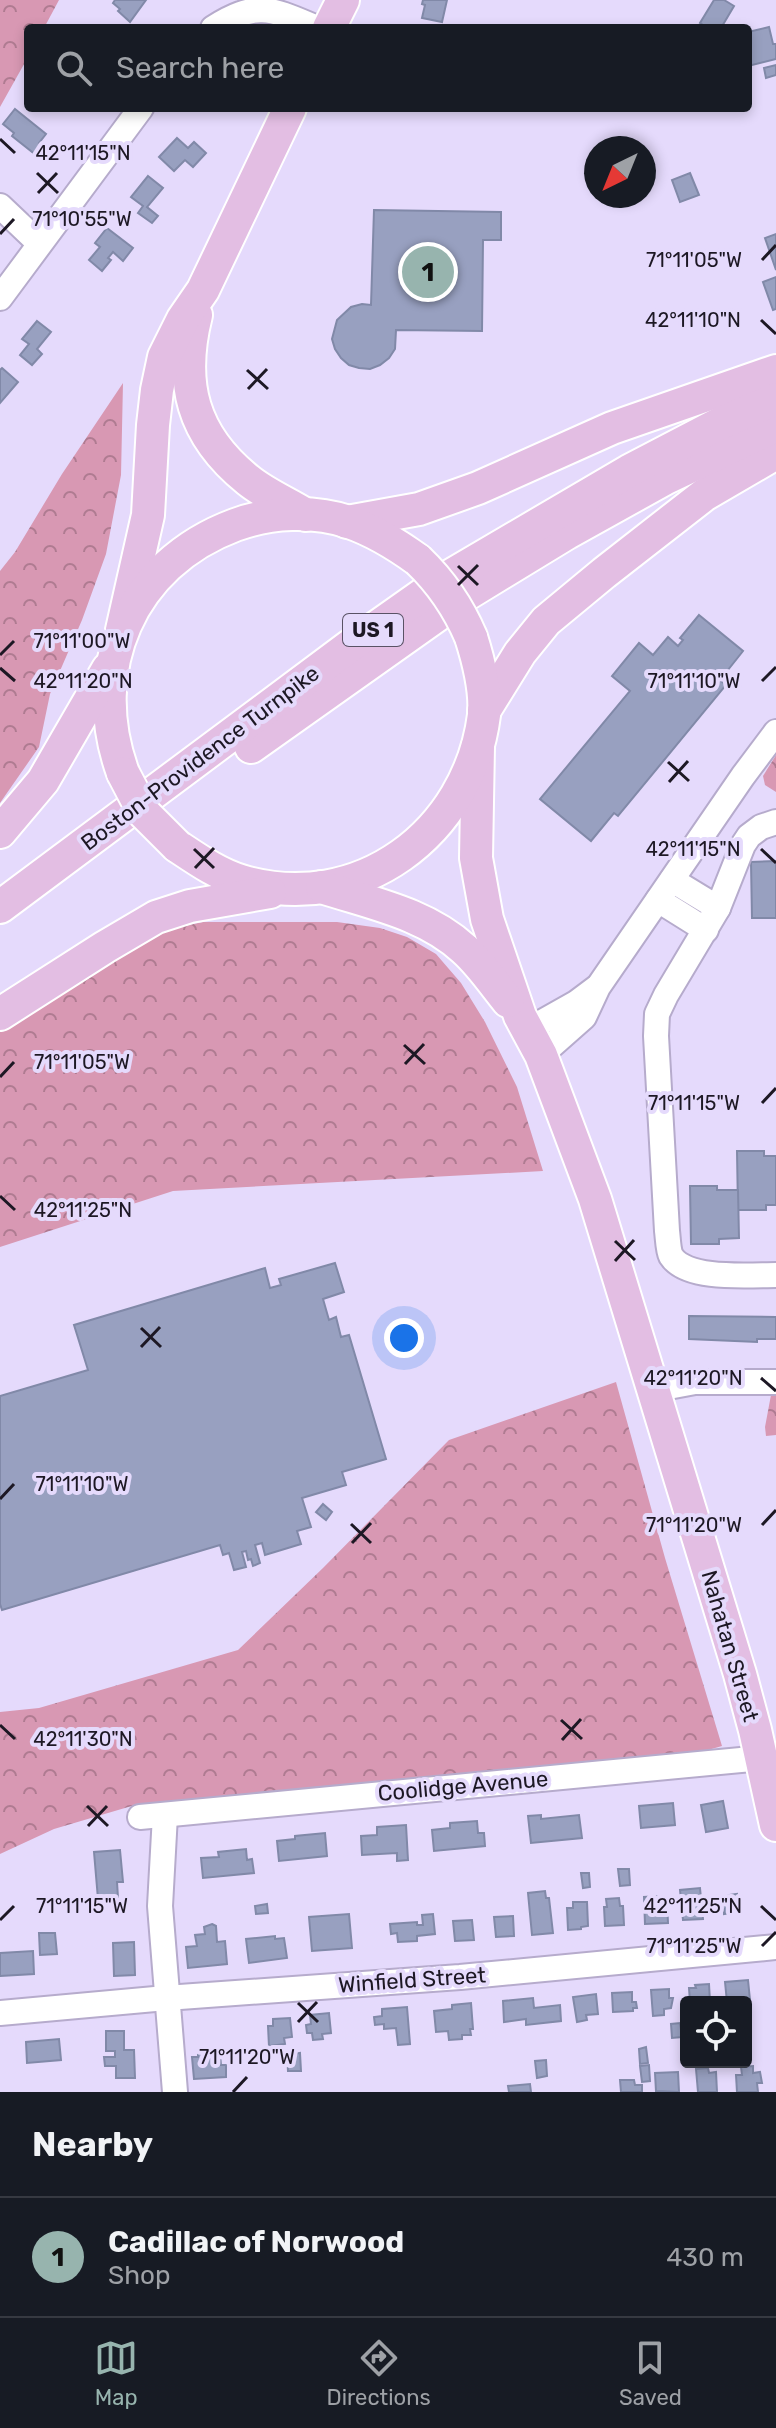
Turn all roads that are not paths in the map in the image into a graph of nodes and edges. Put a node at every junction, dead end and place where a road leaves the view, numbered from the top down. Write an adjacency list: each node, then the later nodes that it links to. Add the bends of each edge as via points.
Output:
1 (343, 0): 4 (main road)
2 (219, 24): 3 (street, via 253,8 273,9)
3 (308, 24)
4 (331, 24)
5 (138, 112): 8 (street)
6 (288, 112): 9 (main road)
7 (0, 206): 8 (street)
8 (39, 243): 10 (street)
9 (203, 290): 15 (main road, via 192,333 189,379 208,440 249,481); 17 (main road, via 164,357 153,425 148,515)
10 (0, 298)
11 (776, 371): 16 (main road, via 612,428 419,509)
12 (776, 399): 27 (main road, Boston-Providence Turnpike / US 1, via 629,471 445,579)
13 (776, 426): 30 (main road, Boston-Providence Turnpike / US 1, via 666,478 467,594)
14 (776, 453): 19 (main road, via 704,495 546,621)
15 (306, 515): 16 (main road); 17 (main road, via 246,520 202,539 158,574)
16 (347, 522): 19 (main road, bridge, via 418,560 439,585 471,637)
17 (122, 630): 18 (main road)
18 (112, 663): 23 (main road, via 43,781); 25 (main road, bridge, via 110,725 123,773 144,813 205,865 227,876)
19 (484, 711): 21 (main road)
20 (776, 732): 26 (street)
21 (478, 746): 24 (main road, via 447,812 412,849 354,880); 32 (main road, Nahatan Street, via 480,886)
22 (776, 822): 28 (street, via 749,836)
23 (0, 832)
24 (321, 887): 25 (main road); 32 (main road, Nahatan Street, via 438,929 465,950)
25 (287, 889): 31 (main road, via 156,917)
26 (665, 890): 28 (street); 29 (street); 32 (street, via 598,987 584,1017)
27 (0, 907)
28 (718, 908): 29 (street)
29 (706, 930): 33 (street, via 657,1014 671,1256 685,1269 703,1273)
30 (0, 932)
31 (0, 1014)
32 (530, 1034): 35 (main road, Nahatan Street, via 595,1199)
33 (776, 1275)
34 (776, 1382): 35 (street, via 695,1382)
35 (652, 1390): 36 (main road, Nahatan Street)
36 (762, 1758): 37 (street, Coolidge Avenue); 39 (main road, Nahatan Street)
37 (165, 1815): 38 (street, Coolidge Avenue); 41 (street, via 160,1906)
38 (140, 1817)
39 (776, 1825)
40 (776, 1947): 41 (street, Winfield Street)
41 (166, 1998): 42 (street, Winfield Street); 43 (street)
42 (0, 2013)
43 (175, 2092)

